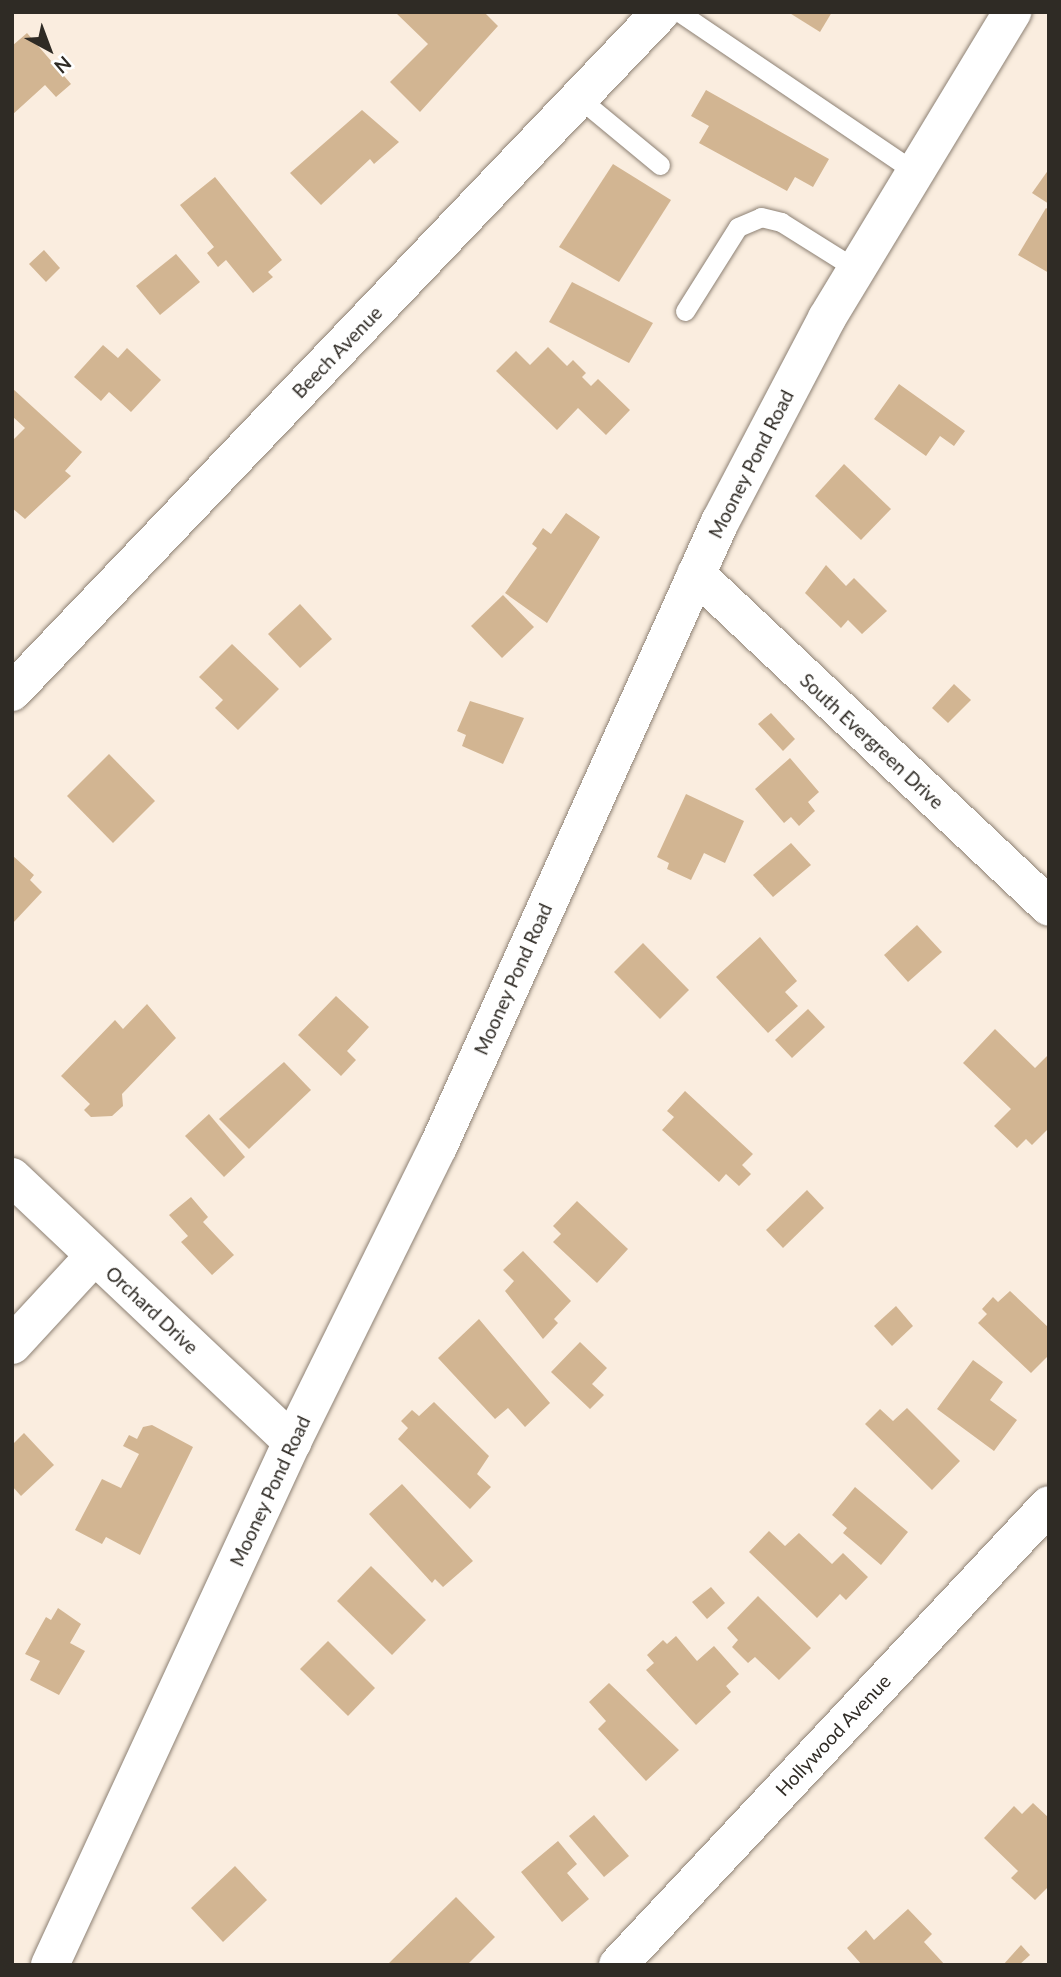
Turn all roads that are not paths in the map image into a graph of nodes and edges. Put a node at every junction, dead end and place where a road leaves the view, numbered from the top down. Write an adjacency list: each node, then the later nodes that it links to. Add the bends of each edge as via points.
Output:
1 (661, 12): 4 (street, Beech Avenue)
2 (679, 12): 6 (lane)
3 (1012, 12): 6 (street, Mooney Pond Road)
4 (579, 98): 5 (lane); 10 (street, Beech Avenue)
5 (660, 165)
6 (915, 172): 7 (street, Mooney Pond Road)
7 (856, 269): 8 (lane, via 780,222 761,217 738,227); 9 (street, Mooney Pond Road)
8 (685, 311)
9 (696, 574): 11 (street, South Evergreen Drive); 15 (street, Mooney Pond Road, via 439,1147)
10 (12, 692)
11 (1049, 907)
12 (12, 1177): 13 (street, Orchard Drive)
13 (94, 1256): 14 (street); 15 (street, Orchard Drive)
14 (12, 1345)
15 (292, 1442): 17 (street, Mooney Pond Road)
16 (1049, 1505): 18 (street, Hollywood Avenue)
17 (50, 1965)
18 (618, 1965)

